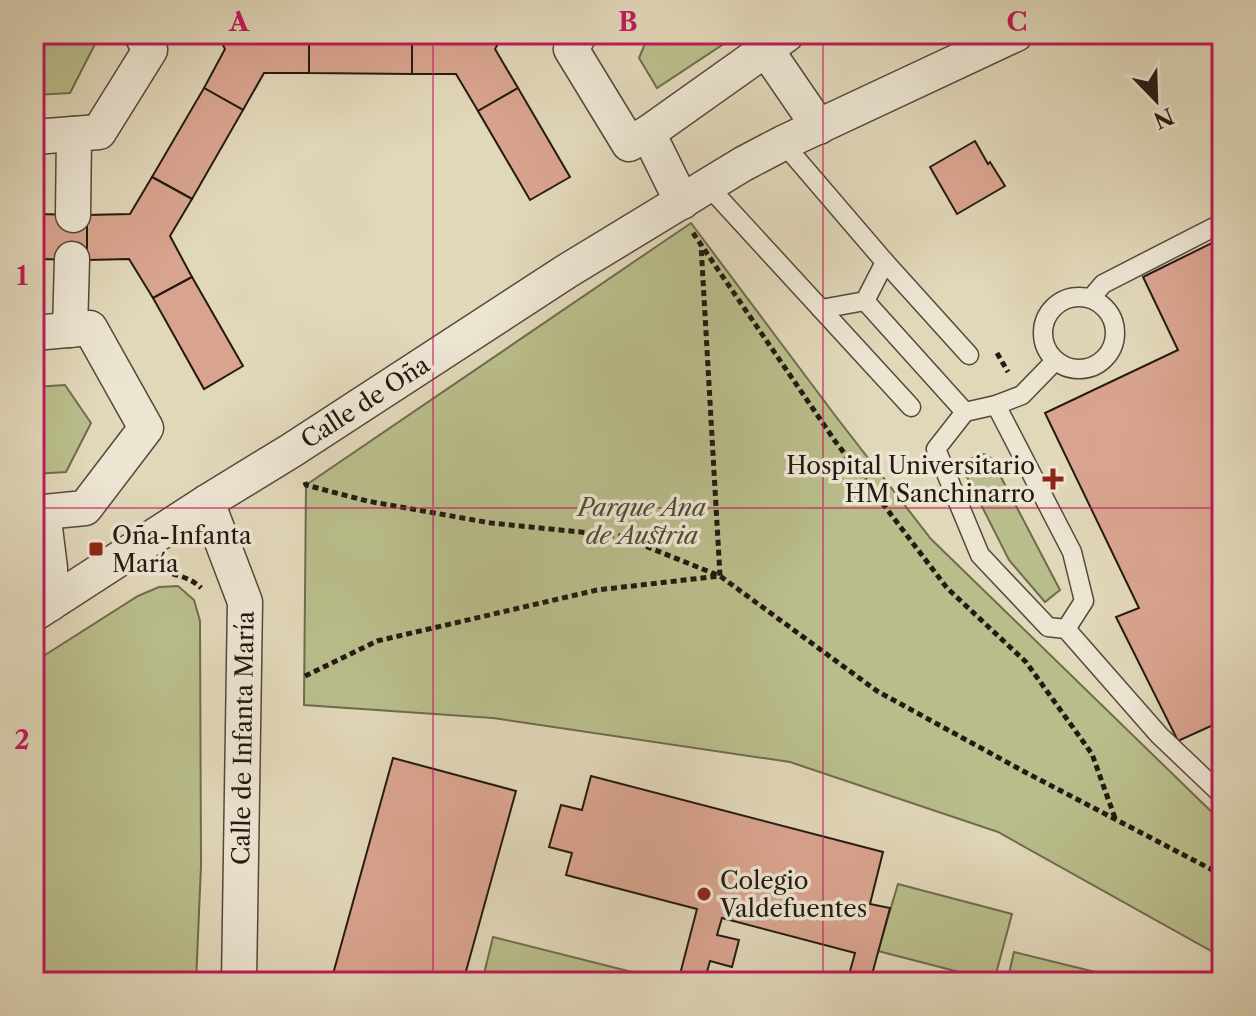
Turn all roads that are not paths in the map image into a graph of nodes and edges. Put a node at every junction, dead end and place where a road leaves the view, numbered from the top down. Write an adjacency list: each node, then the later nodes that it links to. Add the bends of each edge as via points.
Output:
1 (141, 34): 7 (street, via 150,50 99,132)
2 (580, 34): 6 (street, via 571,49 629,144)
3 (1016, 34): 5 (street, Calle de Oña)
4 (776, 42): 5 (street); 6 (street)
5 (819, 127): 9 (street, Calle de Oña)
6 (648, 133): 10 (street)
7 (74, 134): 8 (street); 11 (street)
8 (34, 137)
9 (783, 143): 10 (street, Calle de Oña); 14 (lane)
10 (695, 194): 17 (lane); 25 (street, Calle de Oña)
11 (73, 215)
12 (1222, 223): 15 (lane, via 1103,284)
13 (72, 259): 18 (street)
14 (885, 262): 16 (lane); 20 (lane)
15 (1091, 298): 21 (lane, via 1066,299 1047,315 1043,340); 21 (lane, via 1115,322 1108,356 1077,370)
16 (865, 301): 17 (lane); 24 (lane)
17 (821, 309): 23 (lane)
18 (70, 330): 19 (street); 26 (street, Calle de Oña, via 90,328 146,428 85,508)
19 (34, 333)
20 (969, 355)
21 (1055, 361): 22 (lane, via 1022,395)
22 (996, 405): 24 (lane); 28 (lane, via 1072,552 1084,601)
23 (911, 407)
24 (965, 412): 28 (lane, via 936,449 980,555 1048,627)
25 (207, 502): 27 (street, Calle de Oña); 30 (street, Calle de Infanta María, via 245,602)
26 (38, 512): 27 (street, Calle de Oña, via 50,568)
27 (42, 609)
28 (1066, 629): 29 (lane, via 1159,735)
29 (1222, 795)
30 (239, 982)

